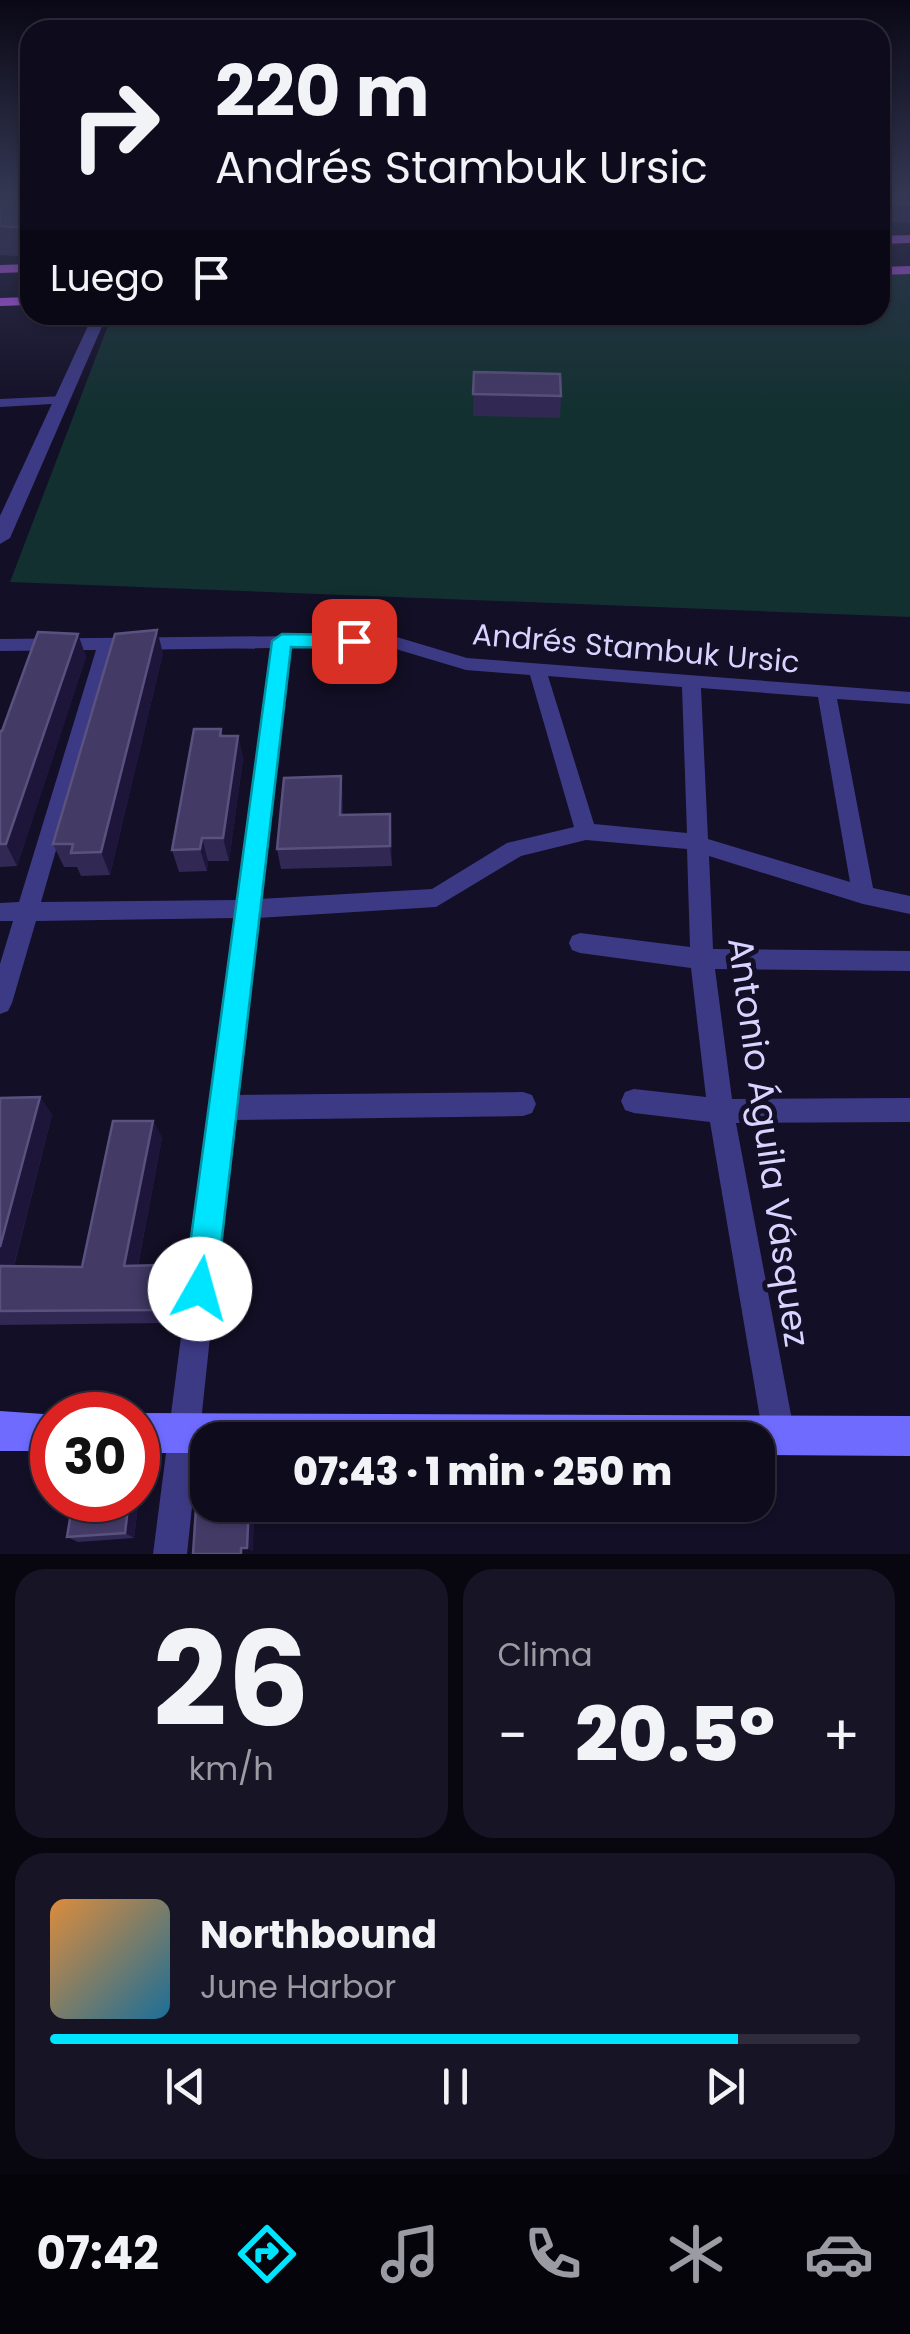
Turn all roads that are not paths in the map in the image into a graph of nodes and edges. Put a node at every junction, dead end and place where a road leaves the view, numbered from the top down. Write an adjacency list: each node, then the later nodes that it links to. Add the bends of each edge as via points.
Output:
1 (96, 325): 2 (street)
2 (64, 400): 3 (street); 4 (street)
3 (0, 403)
4 (1, 535)
5 (282, 641): 6 (street, Andrés Stambuk Ursic); 8 (street, Andrés Stambuk Ursic, via 390,641 466,664); 16 (street)
6 (106, 642): 7 (street, Andrés Stambuk Ursic); 17 (street)
7 (0, 645)
8 (537, 669): 9 (street, Andrés Stambuk Ursic); 12 (street)
9 (691, 678): 10 (street, Andrés Stambuk Ursic); 13 (street, Antonio Águila Vásquez)
10 (826, 691): 11 (street, Andrés Stambuk Ursic); 14 (street)
11 (910, 698)
12 (586, 832): 13 (street); 16 (street, via 516,849 436,898)
13 (700, 846): 14 (street); 20 (street, Antonio Águila Vásquez)
14 (863, 895): 15 (street)
15 (910, 905)
16 (247, 909): 17 (street); 25 (street)
17 (28, 911): 18 (street); 22 (street)
18 (0, 912)
19 (580, 943): 20 (street)
20 (702, 959): 21 (street); 26 (street, Antonio Águila Vásquez)
21 (910, 962)
22 (0, 1003)
23 (634, 1101): 26 (street)
24 (522, 1104): 25 (street)
25 (221, 1108): 31 (street)
26 (721, 1110): 27 (street); 32 (street, Antonio Águila Vásquez)
27 (910, 1110)
28 (0, 1432): 29 (main road)
29 (30, 1432)
30 (160, 1433): 31 (main road)
31 (183, 1433): 32 (main road); 34 (street)
32 (779, 1436): 33 (main road)
33 (910, 1436)
34 (170, 1554)

